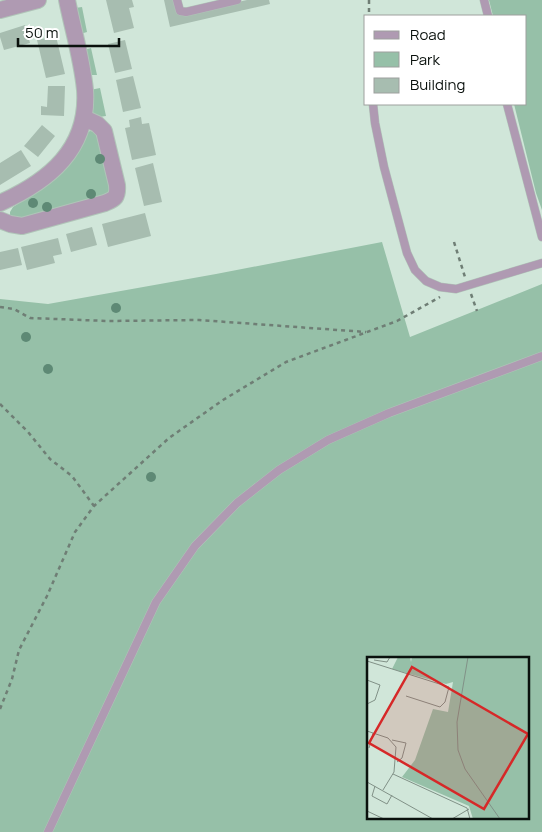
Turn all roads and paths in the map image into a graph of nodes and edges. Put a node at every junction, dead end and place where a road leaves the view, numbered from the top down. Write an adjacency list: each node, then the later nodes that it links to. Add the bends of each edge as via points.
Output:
1 (38, 0): 7 (street)
2 (67, 0): 12 (street, via 81,63)
3 (177, 0): 4 (lane, via 180,11 186,12)
4 (237, 0)
5 (369, 0): 8 (path)
6 (484, 0): 9 (lane)
7 (0, 10)
8 (369, 15)
9 (488, 15)
10 (373, 105): 17 (lane, via 384,167 415,270 440,288)
11 (507, 105): 15 (lane)
12 (84, 118): 13 (street, via 72,148 61,163 47,176); 14 (street, via 104,131 117,185 113,199 22,226)
13 (0, 203)
14 (0, 220)
15 (542, 237)
16 (542, 263): 17 (lane)
17 (456, 289): 19 (path, via 397,321)
18 (0, 307): 19 (path, via 14,309 30,318 108,322 199,320)
19 (367, 332): 22 (path, via 286,362 222,400 169,438)
20 (542, 356): 24 (lane, via 388,413 328,440 279,470 237,503 195,546 156,602)
21 (0, 404): 22 (path, via 50,459 72,476)
22 (94, 506): 23 (path, via 75,532 19,650)
23 (0, 709)
24 (48, 832)

